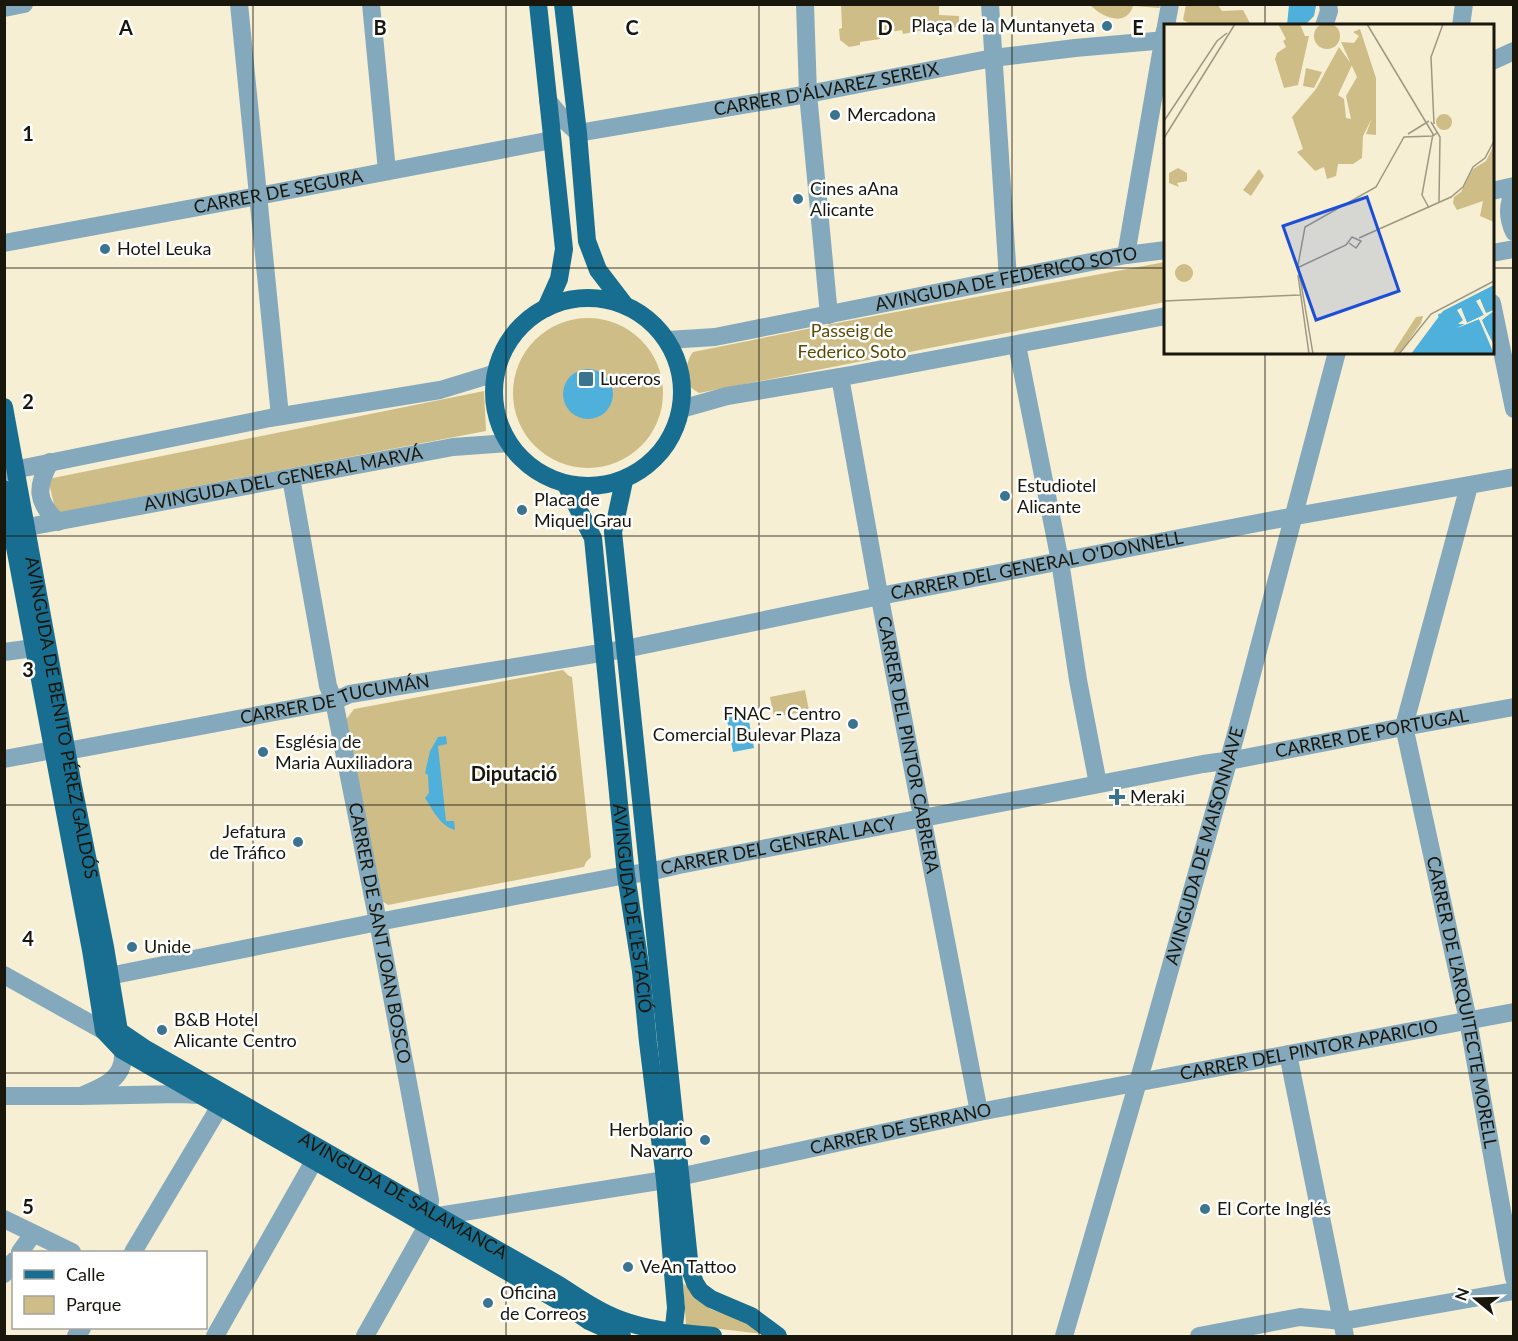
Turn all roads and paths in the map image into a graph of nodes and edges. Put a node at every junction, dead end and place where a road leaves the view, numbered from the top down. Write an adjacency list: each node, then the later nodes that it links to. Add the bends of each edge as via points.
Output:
1 (24, 4): 12 (street)
2 (238, 4): 30 (street)
3 (371, 4): 26 (street)
4 (538, 4): 23 (main road)
5 (563, 4): 24 (main road)
6 (805, 4): 22 (street)
7 (990, 4): 20 (street)
8 (1170, 4): 13 (street)
9 (1328, 4): 14 (street)
10 (1338, 4): 15 (street)
11 (1464, 4): 16 (street)
12 (4, 8)
13 (1167, 24)
14 (1325, 24)
15 (1335, 24)
16 (1461, 24)
17 (1164, 33): 20 (street, CARRER D'ÁLVAREZ SEREIX)
18 (1164, 39): 36 (street)
19 (1514, 51): 21 (street)
20 (993, 58): 22 (street, CARRER D'ÁLVAREZ SEREIX); 37 (street)
21 (1494, 60)
22 (808, 94): 24 (street, CARRER D'ÁLVAREZ SEREIX); 41 (street)
23 (548, 101): 24 (street); 25 (main road)
24 (578, 133): 38 (main road, via 587,241 598,270)
25 (552, 140): 26 (street, CARRER DE SEGURA); 39 (main road, via 564,249 559,279)
26 (387, 171): 30 (street, CARRER DE SEGURA)
27 (1514, 186): 28 (street)
28 (1494, 191)
29 (1514, 192): 31 (street, via 1509,201)
30 (258, 196): 32 (street, CARRER DE SEGURA); 51 (street)
31 (1514, 232)
32 (4, 243)
33 (1514, 249): 35 (street)
34 (1164, 250): 36 (street, AVINGUDA DE FEDERICO SOTO)
35 (1494, 253)
36 (1125, 255): 37 (street, AVINGUDA DE FEDERICO SOTO)
37 (1008, 279): 41 (street, AVINGUDA DE FEDERICO SOTO)
38 (624, 304): 39 (main road, via 604,299 572,299); 43 (main road, via 645,317)
39 (546, 308): 46 (main road, via 519,330 504,350)
40 (1494, 313): 50 (street)
41 (829, 315): 43 (street, AVINGUDA DE FEDERICO SOTO, via 715,337)
42 (1164, 316): 44 (street)
43 (668, 340): 49 (main road, via 681,375)
44 (1017, 345): 47 (street); 64 (street)
45 (1336, 354): 61 (street, AVINGUDA DE MAISONNAVE)
46 (496, 373): 51 (street, via 440,390); 52 (main road, via 496,411)
47 (840, 377): 49 (street, via 727,396); 65 (street, CARRER DEL PINTOR CABRERA)
48 (4, 407): 54 (main road, AVINGUDA DE BENITO PÉREZ GALDÓS)
49 (681, 409): 57 (main road, via 663,448)
50 (1514, 409)
51 (280, 416): 53 (street)
52 (509, 443): 56 (street, AVINGUDA DEL GENERAL MARVÁ, via 453,447); 58 (main road, via 538,472)
53 (50, 462): 54 (street); 62 (street, via 42,476 41,496)
54 (10, 470): 63 (main road, AVINGUDA DE BENITO PÉREZ GALDÓS)
55 (1514, 477): 59 (street, CARRER DEL GENERAL O'DONNELL)
56 (291, 478): 62 (street, AVINGUDA DEL GENERAL MARVÁ); 70 (street, CARRER DE SANT JOAN BOSCO, via 328,686)
57 (624, 481): 58 (main road, via 608,488); 67 (main road, AVINGUDA DE L'ESTACIÓ, via 613,532)
58 (566, 485): 69 (main road, AVINGUDA DE L'ESTACIÓ, via 593,538)
59 (1469, 486): 61 (street, CARRER DEL GENERAL O'DONNELL); 72 (street)
60 (4, 489): 63 (main road, AVINGUDA DE BENITO PÉREZ GALDÓS)
61 (1294, 516): 64 (street, CARRER DEL GENERAL O'DONNELL); 75 (street, AVINGUDA DE MAISONNAVE)
62 (58, 522): 63 (street, AVINGUDA DEL GENERAL MARVÁ)
63 (14, 530): 66 (main road, AVINGUDA DE BENITO PÉREZ GALDÓS); 73 (main road, AVINGUDA DE BENITO PÉREZ GALDÓS)
64 (1060, 561): 65 (street, CARRER DEL GENERAL O'DONNELL); 76 (street)
65 (880, 596): 67 (street, CARRER DEL GENERAL O'DONNELL); 77 (street, CARRER DEL PINTOR CABRERA)
66 (34, 648): 68 (street); 73 (main road, AVINGUDA DE BENITO PÉREZ GALDÓS)
67 (625, 650): 69 (street, CARRER DEL GENERAL O'DONNELL); 78 (main road, AVINGUDA DE L'ESTACIÓ)
68 (4, 652)
69 (603, 652): 70 (street, CARRER DE TUCUMÁN, via 350,694); 79 (main road, AVINGUDA DE L'ESTACIÓ)
70 (334, 701): 73 (street, CARRER DE TUCUMÁN); 80 (street, CARRER DE SANT JOAN BOSCO)
71 (1514, 707): 72 (street, CARRER DE PORTUGAL)
72 (1404, 726): 75 (street, CARRER DE PORTUGAL); 84 (street, CARRER DE L'ARQUITECTE MORELL)
73 (61, 745): 74 (street, CARRER DE TUCUMÁN); 82 (main road, AVINGUDA DE BENITO PÉREZ GALDÓS); 85 (main road, AVINGUDA DE BENITO PÉREZ GALDÓS, via 91,950)
74 (4, 759)
75 (1229, 760): 76 (street, CARRER DEL GENERAL LACY); 88 (street, AVINGUDA DE MAISONNAVE)
76 (1098, 784): 77 (street, CARRER DEL GENERAL LACY)
77 (922, 819): 78 (street, CARRER DEL GENERAL LACY); 93 (street, CARRER DEL PINTOR CABRERA)
78 (649, 872): 79 (street, CARRER DEL GENERAL LACY); 95 (main road, AVINGUDA DE L'ESTACIÓ)
79 (626, 875): 80 (street, CARRER DEL GENERAL LACY); 95 (main road, AVINGUDA DE L'ESTACIÓ, via 648,1042)
80 (378, 922): 82 (street, CARRER DEL GENERAL LACY); 96 (street, CARRER DE SANT JOAN BOSCO)
81 (4, 975): 85 (street, AVINGUDA DE SALAMANCA)
82 (109, 976): 85 (main road, AVINGUDA DE BENITO PÉREZ GALDÓS)
83 (1514, 1012): 84 (street, CARRER DEL PINTOR APARICIO)
84 (1468, 1020): 87 (street, CARRER DEL PINTOR APARICIO); 102 (street, CARRER DE L'ARQUITECTE MORELL)
85 (111, 1031): 86 (main road, AVINGUDA DE SALAMANCA); 96 (main road, AVINGUDA DE SALAMANCA)
86 (122, 1050): 89 (main road, AVINGUDA DE SALAMANCA); 91 (street, via 118,1073 108,1084)
87 (1288, 1054): 88 (street, CARRER DEL PINTOR APARICIO); 104 (street)
88 (1138, 1083): 93 (street, CARRER DE SERRANO); 111 (street, AVINGUDA DE MAISONNAVE)
89 (201, 1095): 91 (street); 92 (main road, AVINGUDA DE SALAMANCA)
90 (4, 1096): 91 (street)
91 (81, 1096)
92 (220, 1106): 94 (main road, AVINGUDA DE SALAMANCA); 101 (street)
93 (979, 1112): 95 (street, CARRER DE SERRANO)
94 (314, 1161): 96 (main road, AVINGUDA DE SALAMANCA); 106 (street)
95 (674, 1178): 96 (street, CARRER DE SERRANO); 105 (main road, AVINGUDA DE L'ESTACIÓ); 110 (main road, AVINGUDA DE L'ESTACIÓ, via 690,1269 700,1292 751,1316)
96 (431, 1217): 105 (main road, AVINGUDA DE SALAMANCA, via 618,1320); 107 (street); 108 (main road, AVINGUDA DE SALAMANCA, via 589,1321)
97 (4, 1219): 98 (street)
98 (33, 1234): 99 (street); 100 (street)
99 (21, 1251)
100 (70, 1251)
101 (134, 1251)
102 (1514, 1278)
103 (1514, 1291): 104 (street)
104 (1344, 1329): 112 (street, via 1300,1317)
105 (673, 1334): 109 (main road, AVINGUDA DE SALAMANCA)
106 (215, 1336)
107 (365, 1336)
108 (622, 1336)
109 (713, 1336)
110 (778, 1336)
111 (1064, 1336)
112 (1199, 1336)

